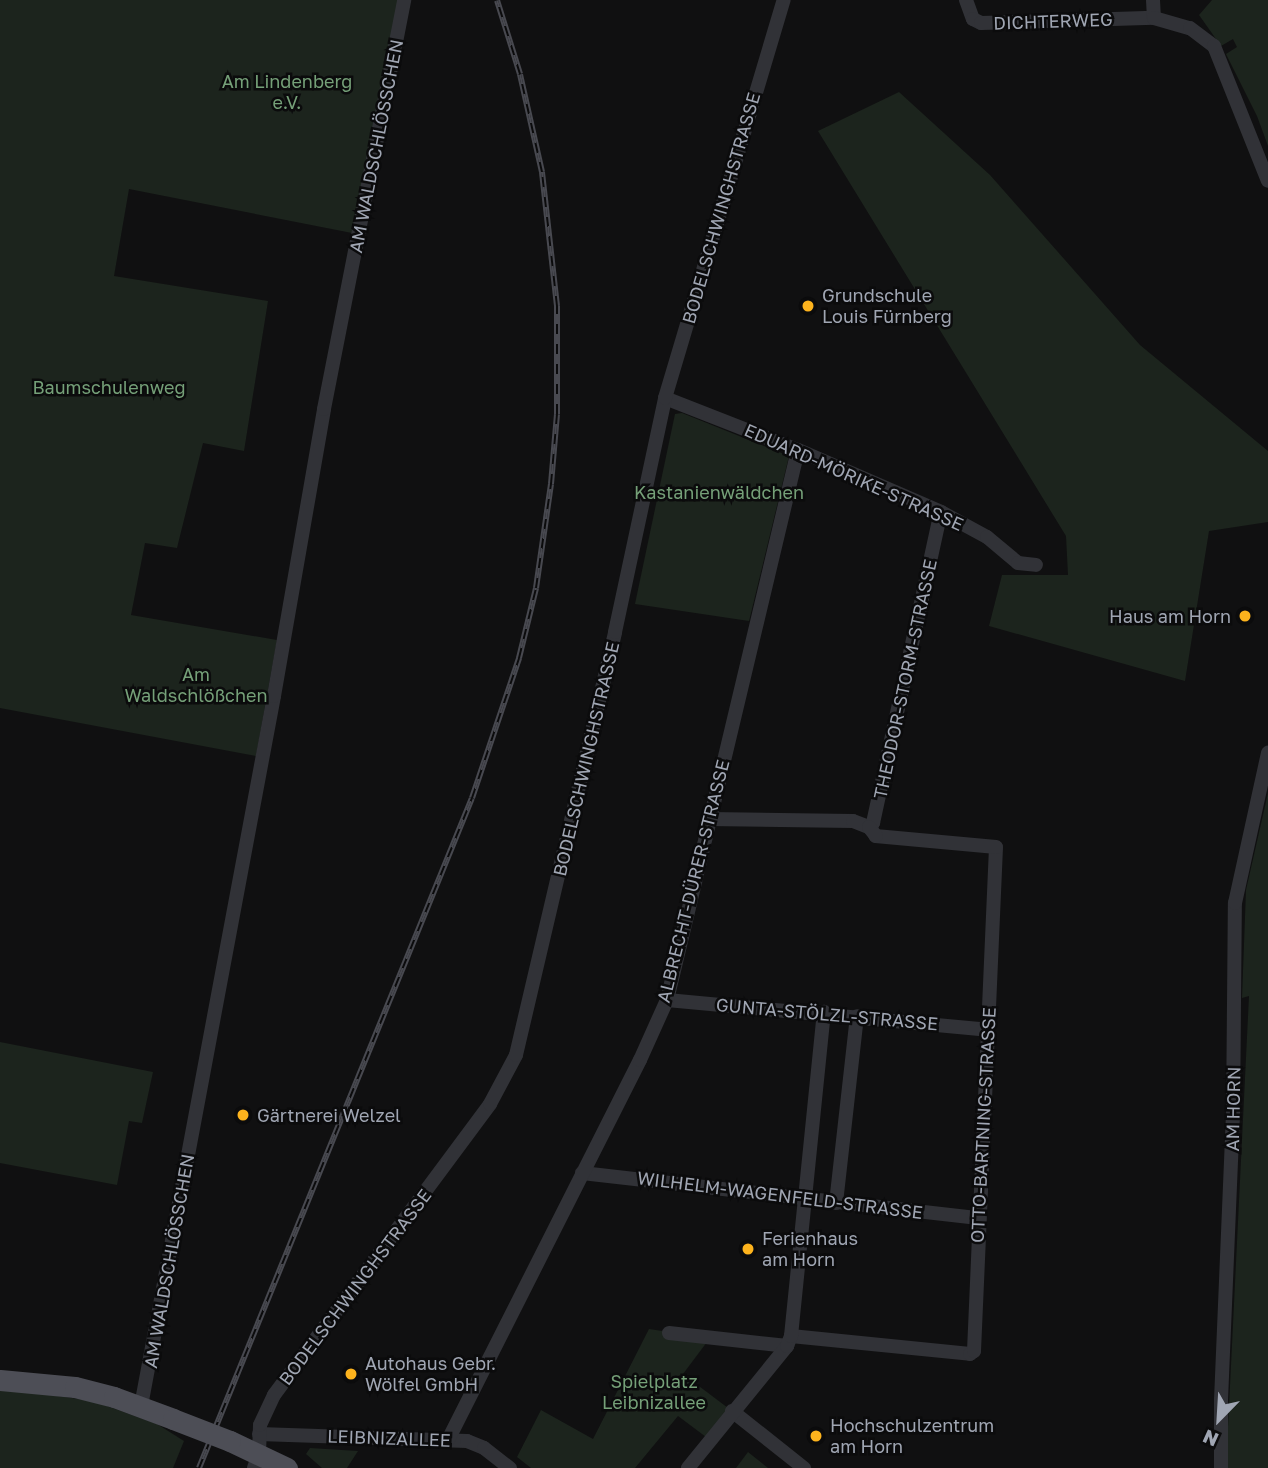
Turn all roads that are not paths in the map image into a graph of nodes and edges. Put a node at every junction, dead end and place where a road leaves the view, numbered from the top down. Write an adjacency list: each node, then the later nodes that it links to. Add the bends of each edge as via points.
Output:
1 (404, 0): 25 (street, AM WALDSCHLÖSSCHEN)
2 (783, 0): 7 (street, BODELSCHWINGHSTRASSE)
3 (966, 0): 5 (street, DICHTERWEG, via 973,19 981,23)
4 (1153, 0): 5 (street)
5 (1154, 18): 6 (street, DICHTERWEG, via 1190,28 1214,46)
6 (1268, 181)
7 (665, 398): 8 (street, EDUARD-MÖRIKE-STRASSE); 28 (street, BODELSCHWINGHSTRASSE, via 516,1055 490,1104 274,1395)
8 (798, 450): 9 (street, EDUARD-MÖRIKE-STRASSE); 12 (street, ALBRECHT-DÜRER-STRASSE)
9 (941, 512): 10 (street, EDUARD-MÖRIKE-STRASSE, via 987,537 1018,563); 13 (street, THEODOR-STORM-STRASSE)
10 (1036, 565)
11 (1268, 753): 33 (street, AM HORN, via 1235,903)
12 (708, 819): 13 (street, via 853,821); 14 (street, ALBRECHT-DÜRER-STRASSE)
13 (869, 827): 17 (street, OTTO-BARTNING-STRASSE, via 876,836 996,847)
14 (667, 1000): 15 (street, GUNTA-STÖLZL-STRASSE); 18 (street, ALBRECHT-DÜRER-STRASSE)
15 (824, 1012): 16 (street, GUNTA-STÖLZL-STRASSE); 19 (street)
16 (858, 1016): 17 (street, GUNTA-STÖLZL-STRASSE); 20 (street)
17 (988, 1030): 21 (street, OTTO-BARTNING-STRASSE)
18 (582, 1173): 19 (street, WILHELM-WAGENFELD-STRASSE); 27 (street, ALBRECHT-DÜRER-STRASSE)
19 (805, 1199): 20 (street, WILHELM-WAGENFELD-STRASSE); 23 (street)
20 (836, 1203): 21 (street, WILHELM-WAGENFELD-STRASSE)
21 (978, 1218): 23 (street, OTTO-BARTNING-STRASSE, via 974,1351 970,1354)
22 (669, 1334): 23 (street)
23 (789, 1341): 26 (street)
24 (0, 1380): 25 (main road, via 75,1387)
25 (141, 1406): 28 (main road, bridge)
26 (732, 1411): 31 (street); 32 (street)
27 (448, 1440): 28 (street, LEIBNIZALLEE); 30 (street, LEIBNIZALLEE, via 484,1448)
28 (258, 1452): 29 (main road)
29 (287, 1468)
30 (510, 1468)
31 (688, 1468)
32 (804, 1468)
33 (1222, 1468)

